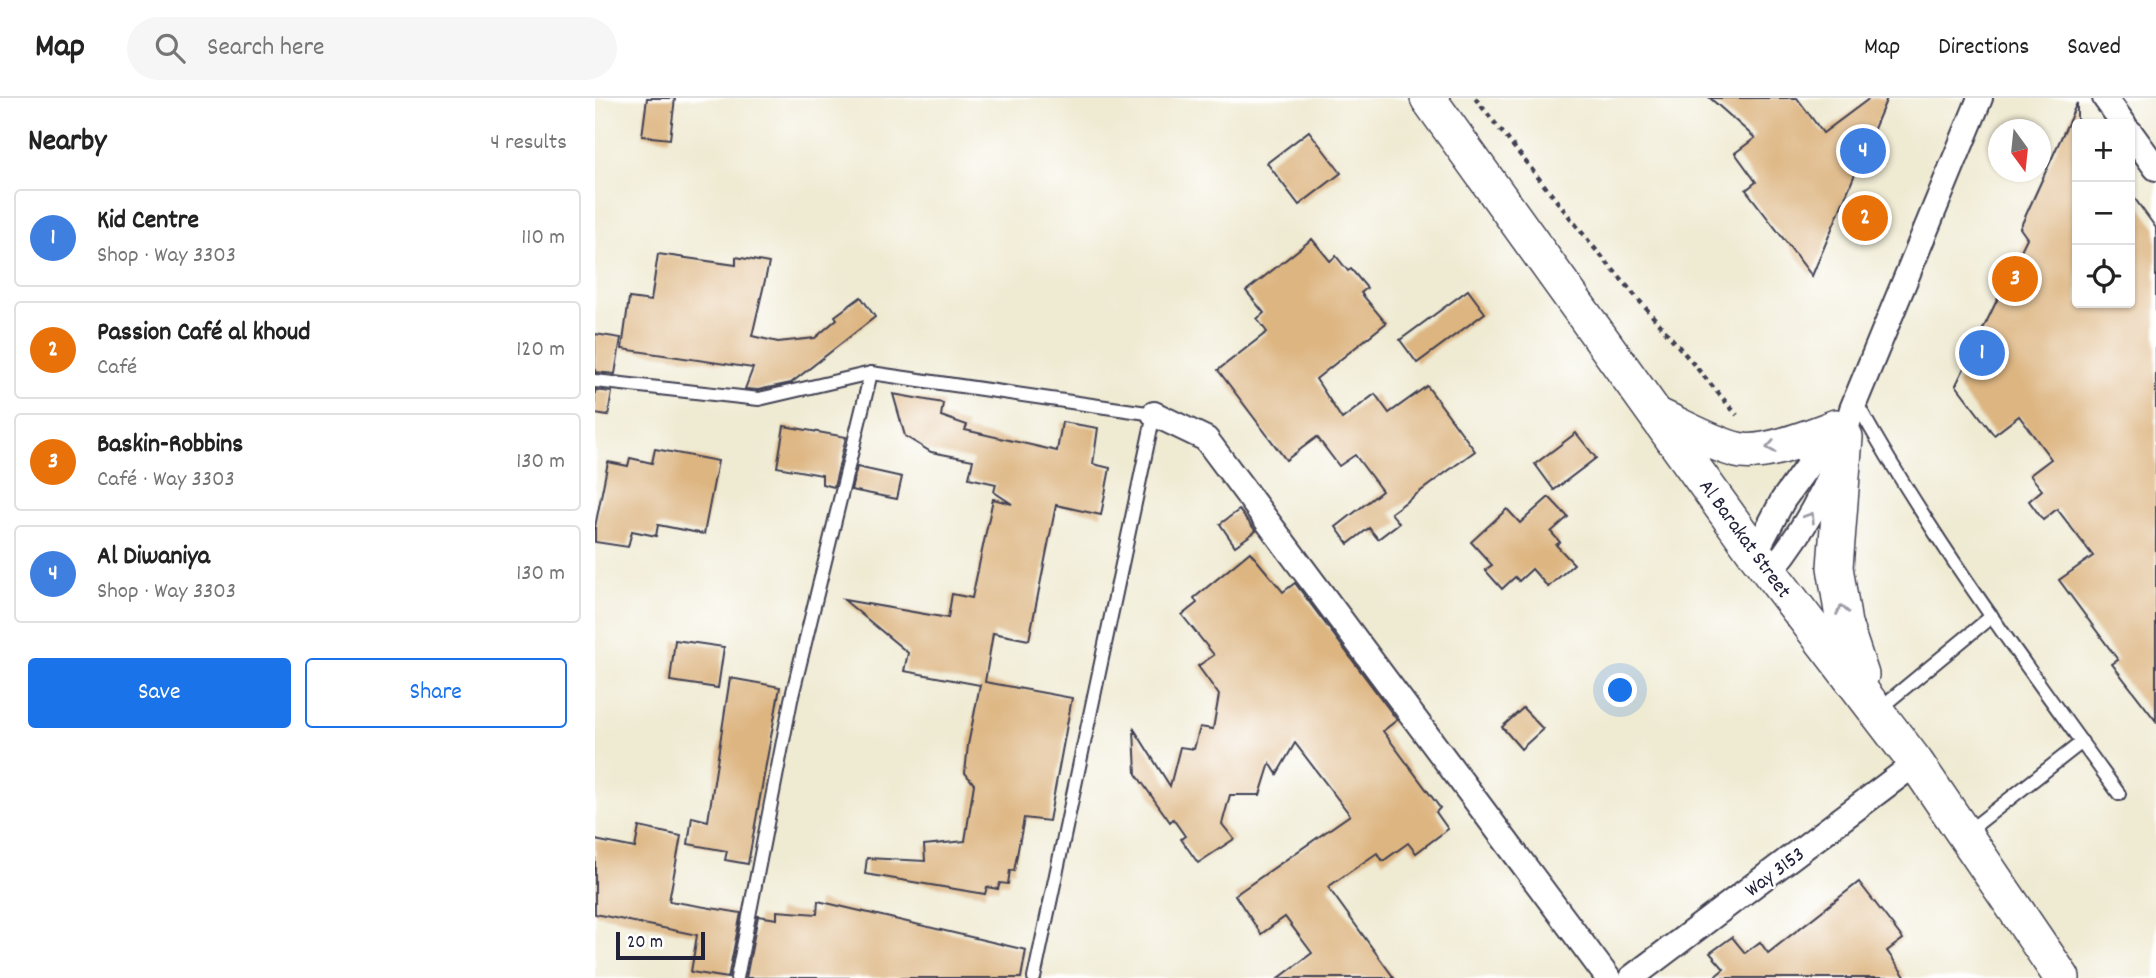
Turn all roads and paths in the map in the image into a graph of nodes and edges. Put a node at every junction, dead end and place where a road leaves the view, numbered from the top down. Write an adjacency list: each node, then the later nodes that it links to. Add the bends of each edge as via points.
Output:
1 (1428, 98): 11 (street, Al Barakat Street)
2 (1475, 98): 13 (path, via 1591,244)
3 (1980, 98): 12 (street)
4 (2105, 98): 5 (street)
5 (2120, 119)
6 (2135, 139): 7 (street)
7 (2156, 168)
8 (871, 373): 9 (lane, via 759,399); 10 (lane); 21 (lane, via 791,700)
9 (595, 381)
10 (1154, 414): 22 (lane); 23 (street, via 1206,439)
11 (1656, 415): 13 (street, via 1739,451); 14 (street, Al Barakat Street)
12 (1847, 419): 13 (street, one-way to 13, via 1797,442); 14 (street, via 1837,461 1815,509 1786,552); 15 (lane, via 1885,454); 16 (street, one-way to 12, via 1844,624 1835,566)
13 (1769, 448)
14 (1762, 562): 16 (street, Al Barakat Street)
15 (1992, 617): 16 (lane); 17 (lane)
16 (1873, 705): 18 (street, Al Barakat Street)
17 (2082, 742): 19 (lane); 20 (lane)
18 (1916, 763): 20 (street, Al Barakat Street); 24 (street, Way 3153)
19 (2119, 794)
20 (1965, 834): 25 (street, Al Barakat Street)
21 (737, 978)
22 (1034, 978)
23 (1608, 978)
24 (1631, 978)
25 (2062, 978)

